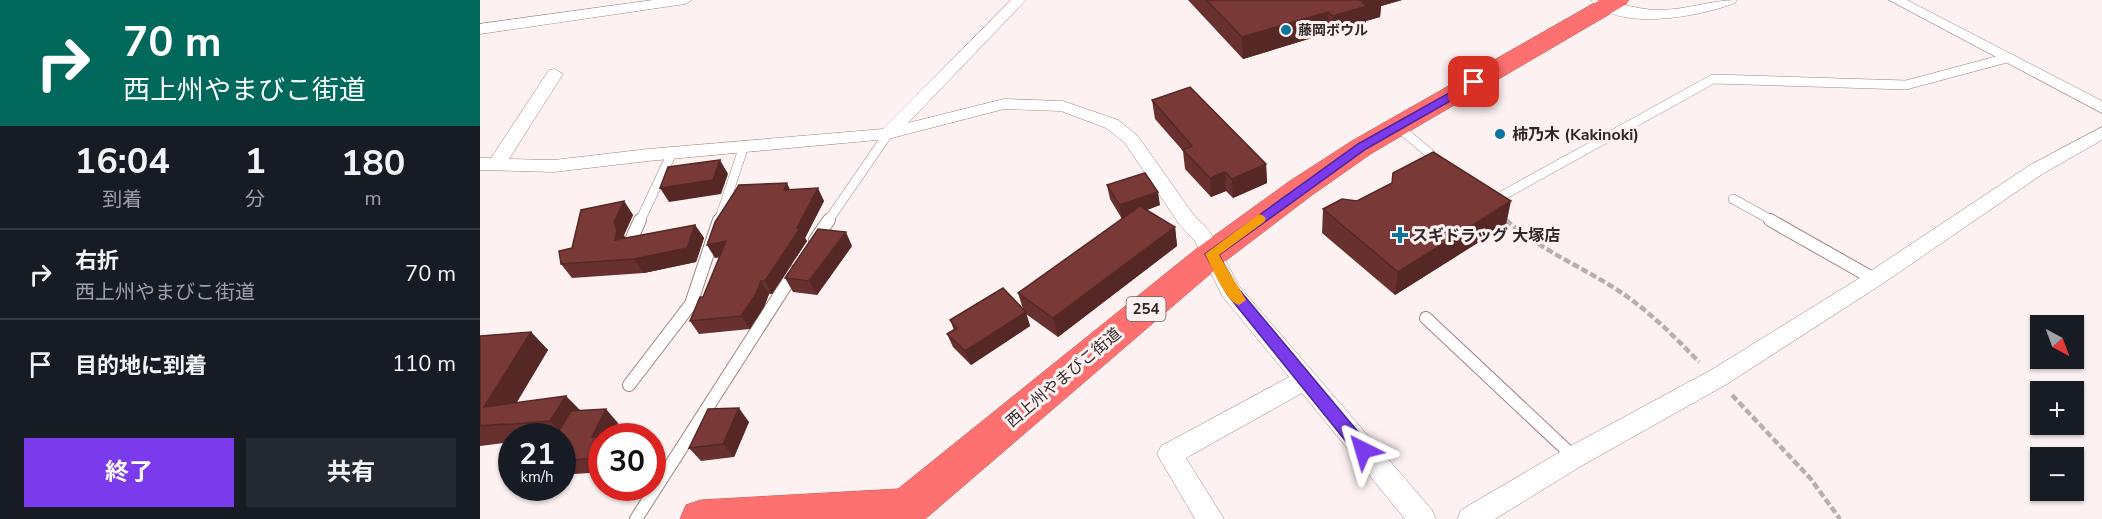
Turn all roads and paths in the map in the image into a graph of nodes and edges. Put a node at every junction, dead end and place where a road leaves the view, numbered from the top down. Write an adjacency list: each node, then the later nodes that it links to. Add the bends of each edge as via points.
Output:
1 (685, 0): 6 (street)
2 (1019, 0): 12 (street)
3 (1730, 0): 5 (street, via 1710,8 1664,14 1631,12)
4 (1896, 0): 7 (street)
5 (1607, 2): 10 (highway, 西上州やまびこ街道 / 254)
6 (480, 29)
7 (2007, 58): 9 (street); 19 (lane, via 1906,85 1713,79)
8 (555, 74): 15 (street)
9 (2102, 108)
10 (1397, 126): 16 (lane); 22 (highway, 西上州やまびこ街道 / 254, via 1301,188)
11 (2102, 132): 24 (street, via 2037,169)
12 (888, 134): 13 (street); 21 (lane); 22 (street, via 1004,104 1063,106 1097,117 1131,139)
13 (744, 146): 14 (street); 28 (lane, via 691,304)
14 (672, 153): 15 (street, via 554,166); 20 (lane)
15 (488, 164)
16 (1452, 173)
17 (1479, 196): 19 (lane)
18 (1733, 199): 24 (lane)
19 (1488, 203): 26 (path, via 1528,239 1610,285 1660,322)
20 (632, 238)
21 (811, 246)
22 (1212, 254): 27 (street, via 1232,291); 31 (highway, 西上州やまびこ街道 / 254, via 907,508)
23 (798, 265): 30 (lane)
24 (1874, 279): 26 (street)
25 (1426, 318): 29 (lane)
26 (1716, 379): 29 (street); 35 (path, via 1810,478)
27 (1305, 380): 32 (street, via 1170,454); 33 (street)
28 (629, 385)
29 (1574, 457): 34 (street)
30 (636, 519)
31 (701, 519)
32 (1209, 519)
33 (1422, 519)
34 (1471, 519)
35 (1840, 519)

